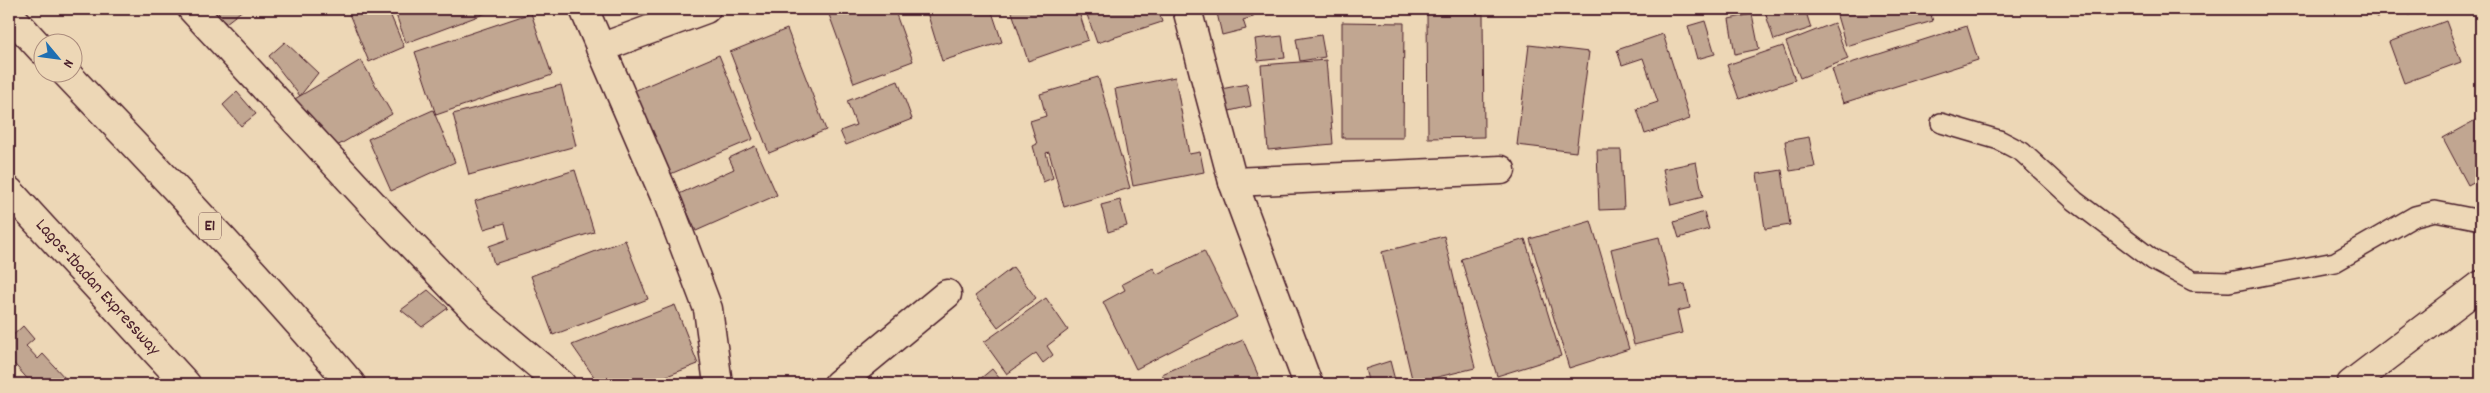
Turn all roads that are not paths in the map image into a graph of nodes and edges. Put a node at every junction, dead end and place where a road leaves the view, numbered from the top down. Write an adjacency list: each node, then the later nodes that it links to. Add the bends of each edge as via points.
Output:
1 (192, 9): 18 (main road, via 479,315)
2 (584, 9): 7 (main road)
3 (706, 9): 7 (main road)
4 (1188, 9): 11 (main road)
5 (9, 14): 6 (main road)
6 (32, 39)
7 (600, 48): 19 (main road, via 669,206 708,309)
8 (75, 82): 17 (main road, E1, via 168,180)
9 (1941, 123): 13 (lane, via 1999,140 2022,152 2076,201 2153,260 2193,281 2229,282 2335,262 2415,216 2435,211)
10 (1501, 170): 11 (main road)
11 (1234, 182): 21 (main road)
12 (9, 191): 16 (main road, Lagos-Ibadan Expressway)
13 (2481, 220)
14 (2481, 285): 22 (main road)
15 (947, 294): 20 (main road)
16 (186, 384)
17 (351, 384)
18 (561, 384)
19 (718, 384)
20 (838, 384)
21 (1308, 384)
22 (2350, 384)

